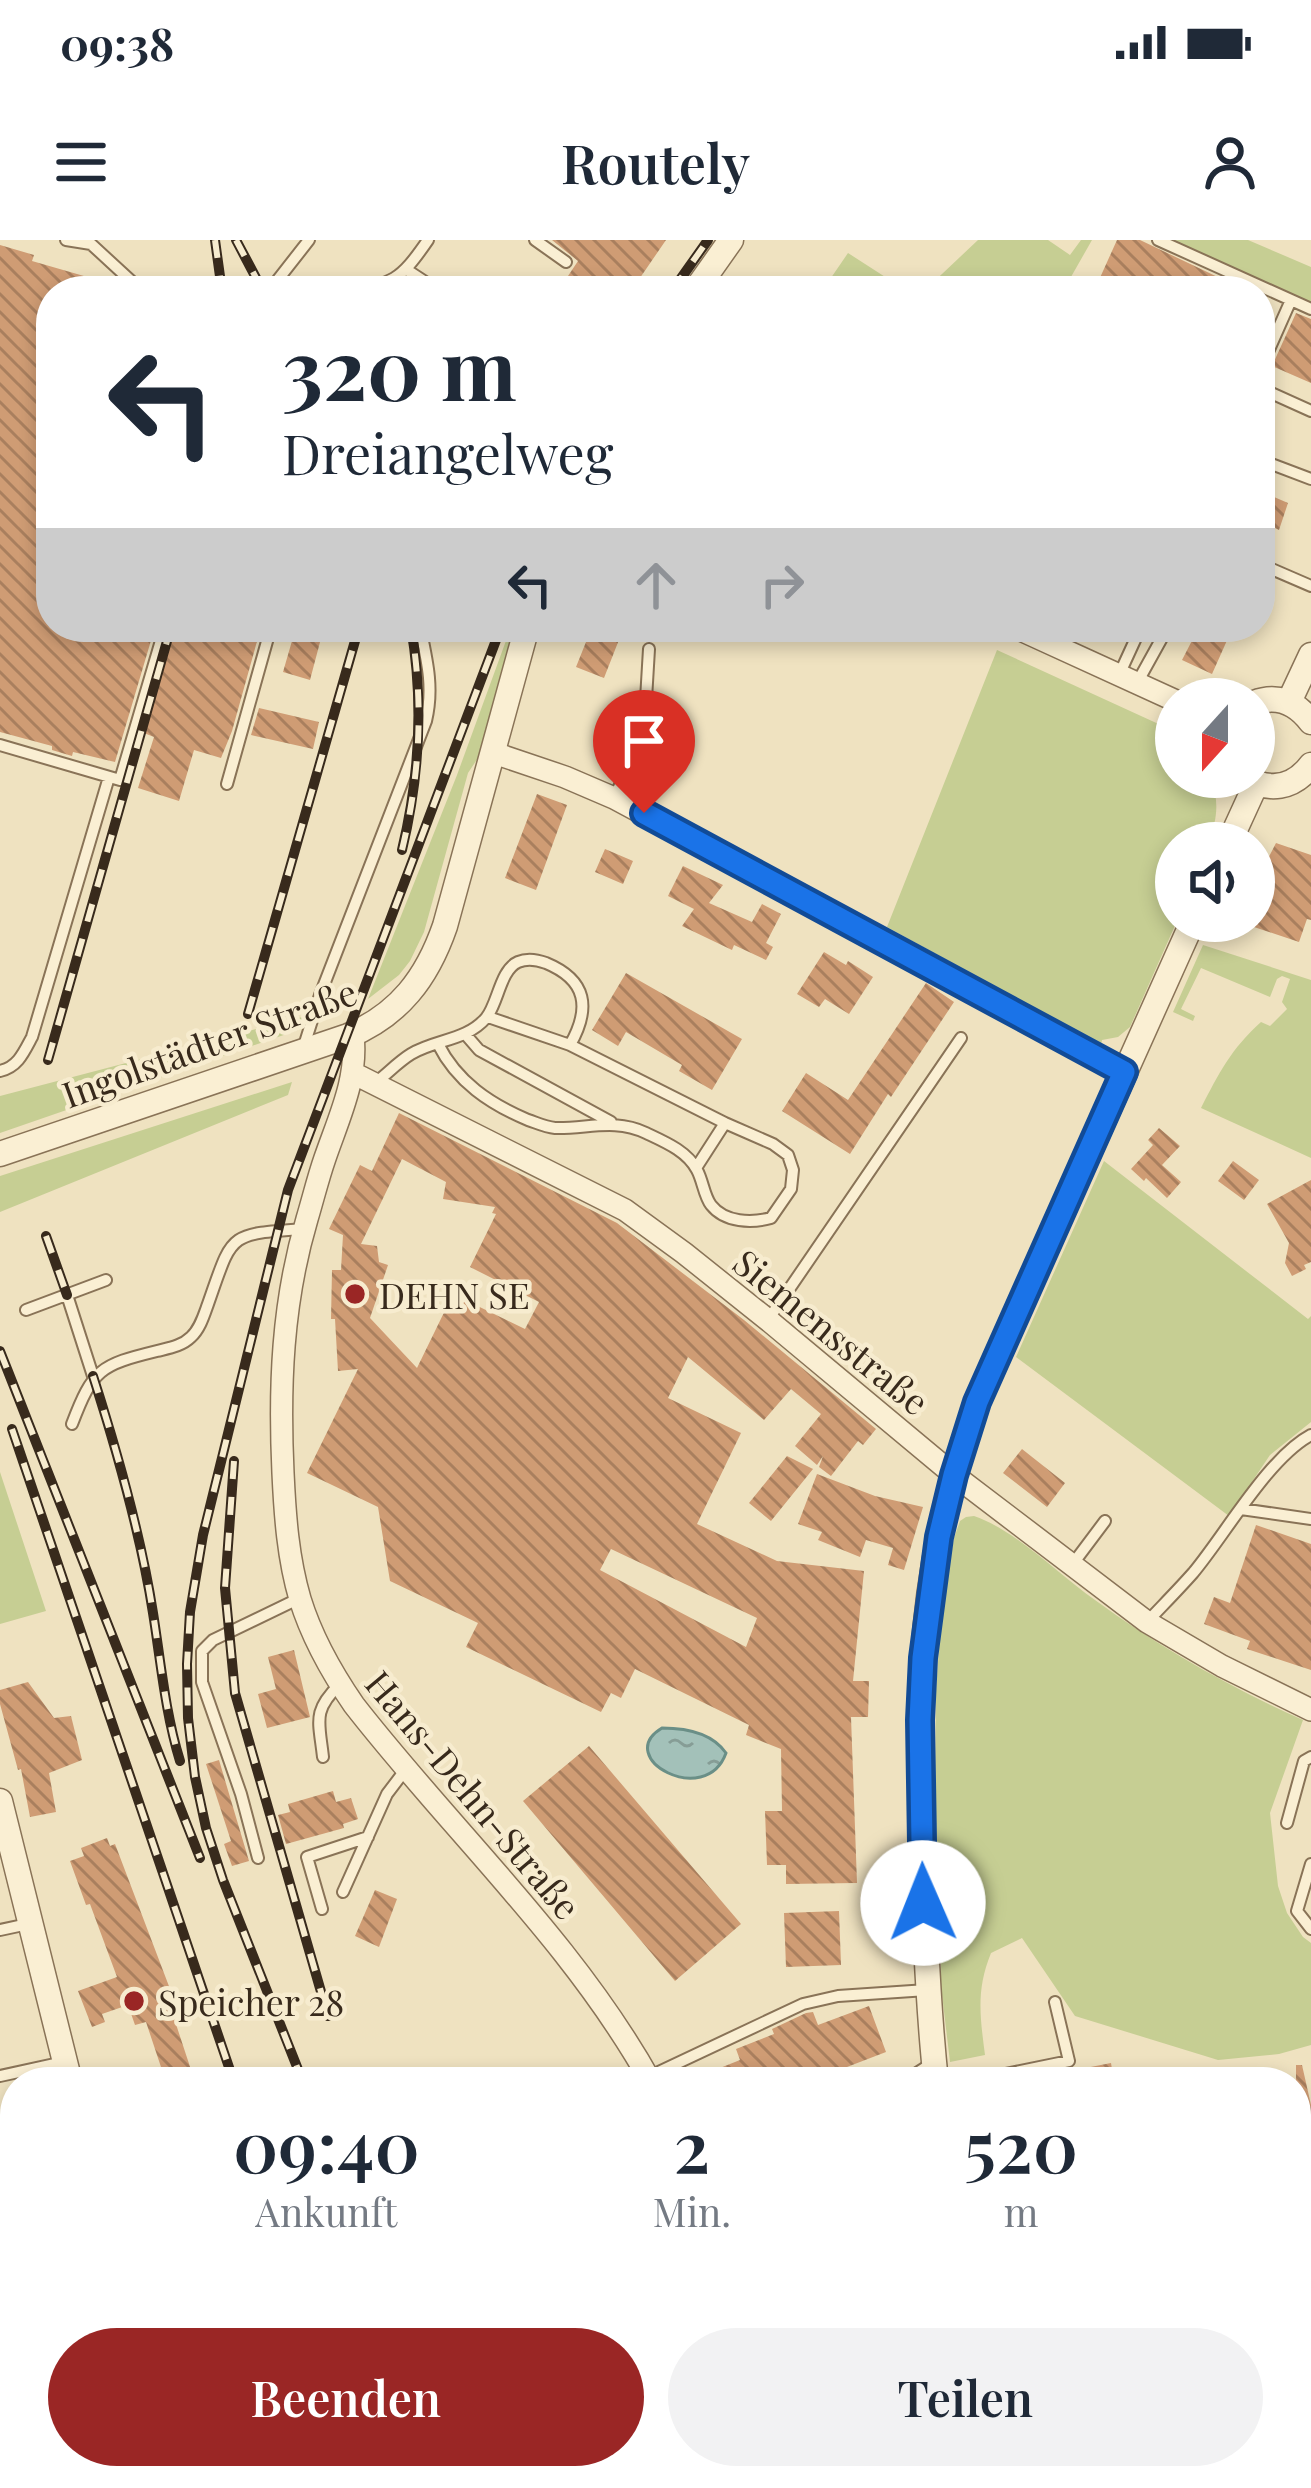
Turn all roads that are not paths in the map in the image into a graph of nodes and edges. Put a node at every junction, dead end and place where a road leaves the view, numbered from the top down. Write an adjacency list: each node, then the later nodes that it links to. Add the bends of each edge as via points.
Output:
1 (66, 240): 7 (lane)
2 (309, 240): 11 (lane)
3 (428, 240): 9 (lane)
4 (535, 240): 8 (lane)
5 (731, 240): 14 (street)
6 (1158, 240): 15 (lane)
7 (92, 242): 10 (lane)
8 (566, 262)
9 (407, 270): 12 (lane); 13 (lane)
10 (125, 276)
11 (281, 276)
12 (400, 276)
13 (416, 276)
14 (706, 276)
15 (1238, 276)
16 (1275, 293): 17 (lane)
17 (1291, 300): 18 (lane); 19 (lane)
18 (1311, 309)
19 (1275, 336)
20 (1275, 394): 21 (lane)
21 (1311, 410)
22 (1275, 465): 23 (lane)
23 (1311, 479)
24 (1275, 570): 25 (lane)
25 (1311, 586)
26 (161, 642): 43 (lane, via 120,780)
27 (267, 642): 44 (lane)
28 (423, 642): 54 (lane, via 426,722)
29 (523, 642): 41 (street, Ingolstädter Straße)
30 (1047, 642): 35 (street)
31 (1137, 642): 35 (lane)
32 (1156, 642): 35 (lane)
33 (649, 649): 46 (lane, via 645,716)
34 (1311, 655): 38 (street)
35 (1128, 679): 36 (street)
36 (1155, 691)
37 (1275, 699): 38 (street)
38 (1289, 702): 39 (street)
39 (1311, 722)
40 (0, 745): 43 (lane)
41 (494, 753): 46 (street); 49 (street, Ingolstädter Straße, via 432,961 391,1012)
42 (1311, 765): 45 (street)
43 (109, 777): 55 (lane, via 32,1037 22,1058)
44 (227, 784)
45 (1275, 786)
46 (614, 798): 56 (street)
47 (1183, 942): 56 (street)
48 (488, 1017): 50 (lane); 53 (lane); 53 (lane, via 510,969 537,960 577,985 584,1007)
49 (352, 1035): 54 (street, Ingolstädter Straße); 57 (street, Hans-Dehn-Straße)
50 (466, 1035): 52 (lane); 59 (lane, via 479,1050)
51 (961, 1038): 67 (lane)
52 (438, 1044): 58 (lane); 59 (lane, via 478,1094 511,1113 549,1128)
53 (570, 1045): 60 (lane)
54 (302, 1052): 61 (street, Ingolstädter Straße)
55 (0, 1070)
56 (1124, 1072): 71 (street, via 977,1402)
57 (353, 1073): 58 (street, Siemensstraße); 63 (street, Hans-Dehn-Straße)
58 (375, 1083): 67 (street, Siemensstraße, via 625,1210)
59 (613, 1123): 62 (lane, via 679,1150)
60 (725, 1123): 62 (lane); 62 (lane, via 788,1155 791,1190 771,1218 734,1219 711,1207)
61 (0, 1154)
62 (696, 1168)
63 (304, 1229): 68 (lane, via 236,1240 191,1337); 76 (street, Hans-Dehn-Straße, via 280,1370 285,1507)
64 (106, 1280): 65 (lane)
65 (67, 1295): 66 (lane); 68 (lane)
66 (26, 1310)
67 (768, 1319): 71 (street, Siemensstraße)
68 (93, 1376): 69 (lane)
69 (72, 1424)
70 (1311, 1436): 72 (lane)
71 (954, 1475): 75 (street, Siemensstraße); 94 (street, via 923,1658)
72 (1241, 1509): 73 (lane); 77 (lane)
73 (1311, 1519)
74 (1105, 1521): 75 (lane)
75 (1072, 1565): 77 (street, Siemensstraße)
76 (300, 1598): 78 (street, Hans-Dehn-Straße); 87 (lane, via 202,1651 202,1682)
77 (1147, 1622): 79 (street, Siemensstraße)
78 (340, 1684): 80 (lane, via 319,1711); 82 (street, Hans-Dehn-Straße)
79 (1311, 1710)
80 (322, 1757)
81 (1311, 1757): 84 (lane)
82 (406, 1769): 86 (lane); 97 (street, Hans-Dehn-Straße, via 575,1969)
83 (0, 1801): 85 (street)
84 (1287, 1823)
85 (4, 1830): 91 (street)
86 (368, 1837): 89 (lane); 90 (lane, via 308,1858)
87 (258, 1858)
88 (1311, 1864): 92 (lane, via 1297,1912)
89 (343, 1892)
90 (322, 1909)
91 (32, 1923): 93 (lane); 96 (street)
92 (1311, 1929)
93 (0, 1930)
94 (927, 1990): 98 (lane, via 803,2003); 99 (street)
95 (1055, 2002): 100 (lane, via 1069,2061)
96 (66, 2067)
97 (642, 2067)
98 (676, 2067)
99 (935, 2067)
100 (1040, 2067)

